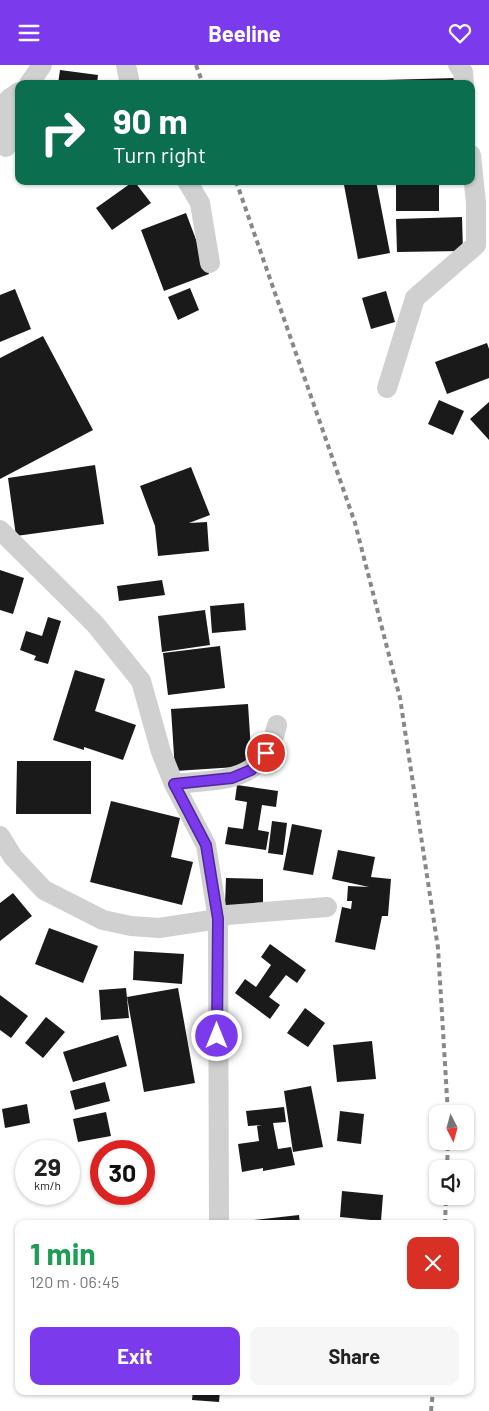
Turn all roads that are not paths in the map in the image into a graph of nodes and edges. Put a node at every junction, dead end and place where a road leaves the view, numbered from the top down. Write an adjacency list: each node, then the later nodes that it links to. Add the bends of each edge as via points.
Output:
1 (42, 65): 4 (street)
2 (126, 65): 5 (street)
3 (458, 65): 6 (street)
4 (33, 80)
5 (129, 80)
6 (464, 80)
7 (15, 95): 8 (street, via 8,99 6,109)
8 (8, 148)
9 (189, 185): 11 (street, via 200,203)
10 (474, 185): 12 (street, via 476,245 415,298)
11 (210, 263)
12 (387, 388)
13 (0, 530): 15 (street, via 95,624 141,681 161,752)
14 (277, 725): 15 (street, via 266,753 251,770 232,778)
15 (174, 784): 18 (street, via 206,845)
16 (0, 836): 18 (street, via 13,857 44,890 103,920 159,928)
17 (327, 907): 18 (street, via 227,915)
18 (218, 919): 19 (street)
19 (218, 1220)

